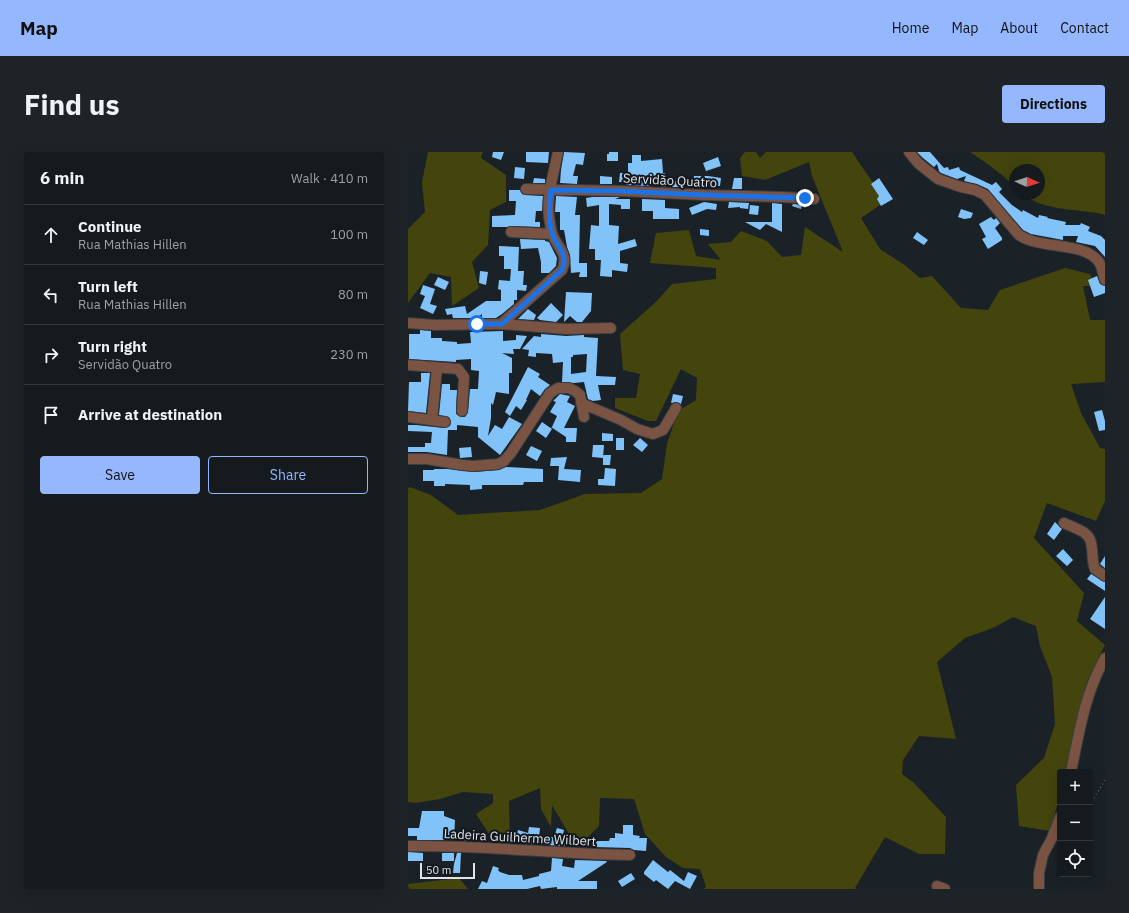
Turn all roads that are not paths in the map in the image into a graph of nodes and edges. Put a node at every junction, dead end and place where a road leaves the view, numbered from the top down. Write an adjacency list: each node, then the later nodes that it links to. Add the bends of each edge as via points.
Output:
1 (558, 152): 4 (street)
2 (909, 152): 8 (street, via 938,179 985,195 1019,236 1026,240 1074,248 1090,254 1099,263)
3 (526, 189): 4 (street, Servidão Quatro)
4 (551, 190): 5 (street, Servidão Quatro); 7 (street, via 549,217)
5 (814, 199)
6 (511, 232): 7 (street)
7 (552, 234): 10 (street, via 565,258 562,270)
8 (1105, 280)
9 (408, 323): 10 (street)
10 (502, 324): 11 (street, via 566,329)
11 (611, 328)
12 (408, 365): 13 (street)
13 (437, 368): 16 (street, via 458,369 462,372); 19 (street)
14 (581, 403): 15 (street, via 653,434 662,430); 18 (street); 21 (street, via 580,395 569,388 558,388 550,393 511,453 498,464 468,466 427,459)
15 (676, 408)
16 (462, 411)
17 (408, 417): 19 (street)
18 (584, 417)
19 (432, 420): 20 (street)
20 (445, 422)
21 (408, 459)
22 (1064, 523): 23 (street, via 1088,536 1095,569)
23 (1105, 576)
24 (1105, 658): 25 (street, via 1084,711)
25 (1071, 769)
26 (1057, 825): 29 (street, via 1043,855)
27 (408, 846): 28 (street, Ladeira Guilherme Wilbert, via 462,846)
28 (630, 855)
29 (1039, 889)

